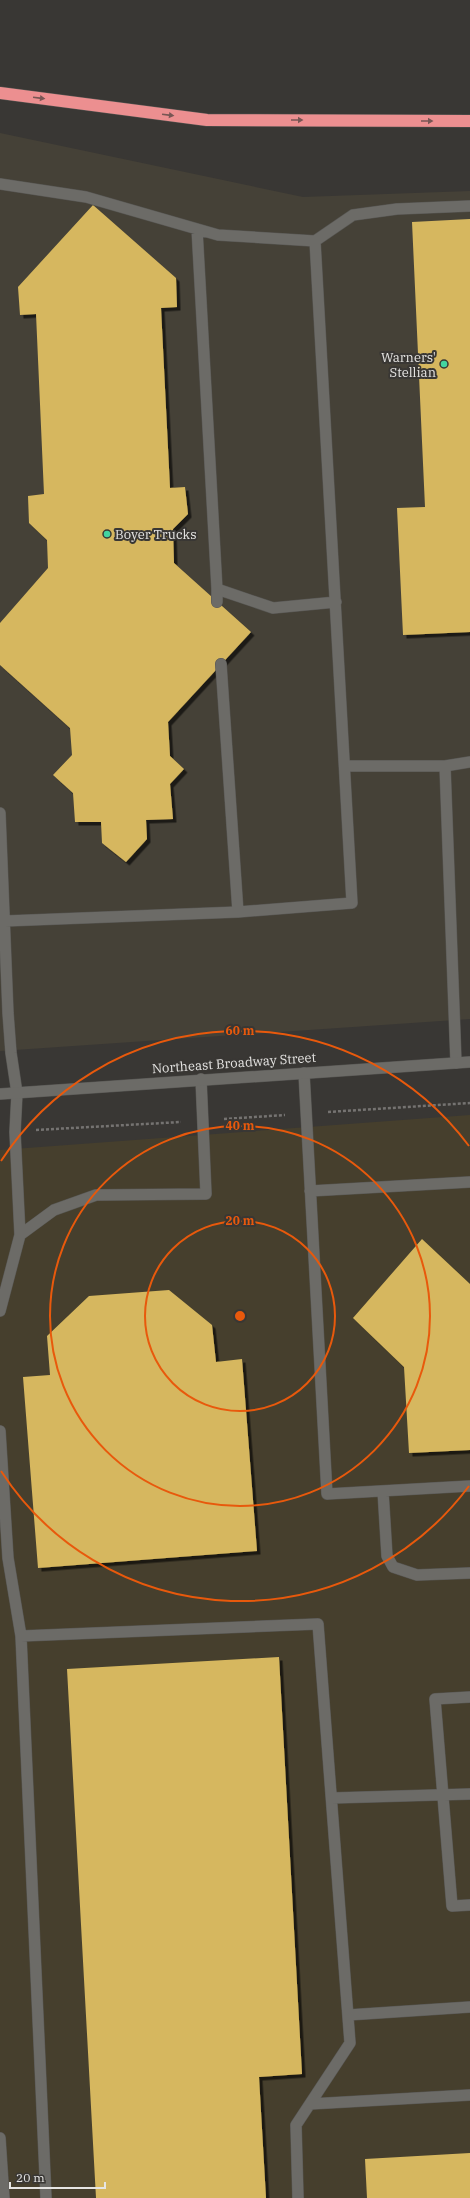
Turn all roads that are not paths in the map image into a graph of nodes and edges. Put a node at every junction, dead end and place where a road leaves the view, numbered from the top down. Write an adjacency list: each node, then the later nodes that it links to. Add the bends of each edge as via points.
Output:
1 (0, 93): 2 (highway, one-way to 2, via 207,120)
2 (470, 121)
3 (0, 184): 5 (main road, via 86,197)
4 (470, 206): 6 (main road, via 397,209 353,215)
5 (197, 229): 6 (main road, via 218,235); 7 (main road)
6 (315, 241): 9 (main road)
7 (217, 589): 8 (main road); 9 (main road, via 273,608)
8 (217, 602)
9 (336, 602): 12 (main road)
10 (221, 664): 15 (main road)
11 (470, 762): 13 (main road)
12 (345, 766): 13 (main road); 15 (main road, via 352,904)
13 (444, 766): 18 (main road)
14 (0, 813): 16 (main road)
15 (238, 912): 16 (main road)
16 (5, 921): 21 (main road, via 10,1037)
17 (470, 1062): 18 (main road, Northeast Broadway Street)
18 (456, 1063): 19 (main road, Northeast Broadway Street)
19 (304, 1073): 20 (main road, Northeast Broadway Street); 24 (main road)
20 (201, 1079): 21 (main road, Northeast Broadway Street); 25 (main road, via 206,1194 96,1195 54,1210)
21 (17, 1093): 22 (main road, Northeast Broadway Street); 25 (main road, via 15,1132)
22 (0, 1094)
23 (470, 1182): 24 (main road)
24 (310, 1191): 29 (main road, via 326,1494)
25 (20, 1235): 26 (main road)
26 (0, 1311)
27 (0, 1431): 31 (main road, via 8,1558)
28 (470, 1486): 29 (main road)
29 (382, 1491): 30 (main road, via 387,1556 392,1567 417,1576)
30 (470, 1573)
31 (21, 1636): 35 (main road, via 318,1624); 43 (main road)
32 (470, 1697): 34 (main road, via 435,1699)
33 (470, 1794): 34 (main road)
34 (444, 1796): 35 (main road); 36 (main road, via 452,1906)
35 (332, 1798): 38 (main road)
36 (470, 1905)
37 (470, 2007): 38 (main road)
38 (348, 2016): 40 (main road, via 350,2043)
39 (470, 2095): 40 (main road)
40 (310, 2104): 44 (main road, via 296,2125)
41 (0, 2138): 42 (main road)
42 (4, 2198)
43 (46, 2198)
44 (298, 2198)

